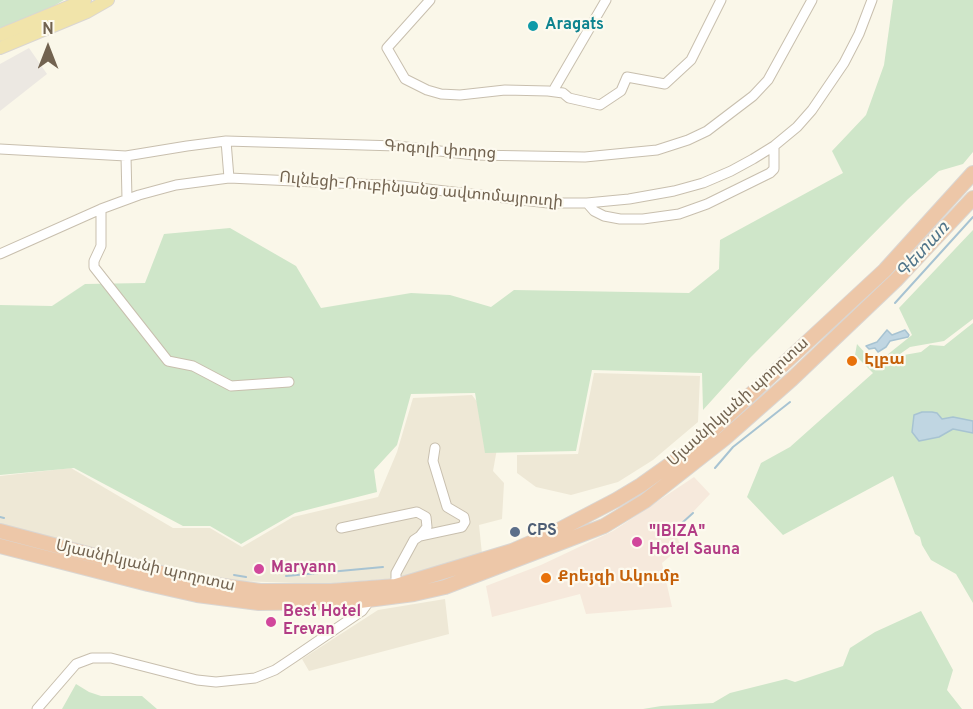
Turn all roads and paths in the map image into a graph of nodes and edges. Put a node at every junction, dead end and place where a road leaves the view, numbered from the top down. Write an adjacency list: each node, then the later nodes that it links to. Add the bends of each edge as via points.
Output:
1 (108, 0): 7 (main road)
2 (430, 0): 10 (street, via 387,48 405,79 427,90 460,95 505,90)
3 (606, 0): 10 (street)
4 (721, 0): 10 (street, via 691,60 665,84 627,77 621,91 600,105)
5 (812, 0): 11 (street, Գոգոլի փողոց, via 768,80 753,96 707,132 657,150 585,157 474,155 397,146)
6 (872, 0): 12 (street, Ուլնեցի-Ռուբինյանց ավտոմայրուղի, via 859,34 831,83 812,111)
7 (83, 4): 8 (main road); 9 (main road)
8 (0, 35)
9 (0, 48)
10 (554, 91)
11 (226, 141): 14 (street, Գոգոլի փողոց); 16 (street)
12 (774, 146): 19 (street, Ուլնեցի-Ռուբինյանց ավտոմայրուղի, via 703,183 651,196); 19 (street, via 774,169 770,173 679,214 620,219 604,216)
13 (0, 149): 14 (street, Գոգոլի փողոց)
14 (126, 156): 18 (street)
15 (973, 173): 28 (highway, Մյասնիկյանի պողոտա, via 885,270 679,459 551,534 512,551)
16 (229, 178): 18 (street, Ուլնեցի-Ռուբինյանց ավտոմայրուղի, via 176,185); 19 (street, Ուլնեցի-Ռուբինյանց ավտոմայրուղի, via 402,186 530,202)
17 (973, 198): 29 (highway, Մյասնիկյանի պողոտա, via 896,280 792,379 716,446 645,501 604,526 445,587)
18 (127, 199): 20 (street, Ուլնեցի-Ռուբինյանց ավտոմայրուղի)
19 (587, 203)
20 (101, 209): 21 (street, Ուլնեցի-Ռուբինյանց ավտոմայրուղի); 22 (street, via 100,246 94,267 168,361 193,366 231,386)
21 (0, 254)
22 (290, 382)
23 (435, 448): 26 (street, via 433,461 447,507 464,517 465,522 462,527)
24 (341, 528): 26 (street, via 417,512 426,517 428,527)
25 (0, 531): 28 (highway, Մյասնիկյանի պողոտա, via 230,588 331,591)
26 (420, 536): 28 (street, via 396,573)
27 (0, 546): 29 (highway, Մյասնիկյանի պողոտա, via 148,584 229,600 297,604)
28 (396, 586)
29 (370, 600): 30 (street, via 362,610 293,658 255,678 197,680 111,658 92,658 76,663)
30 (37, 709)

